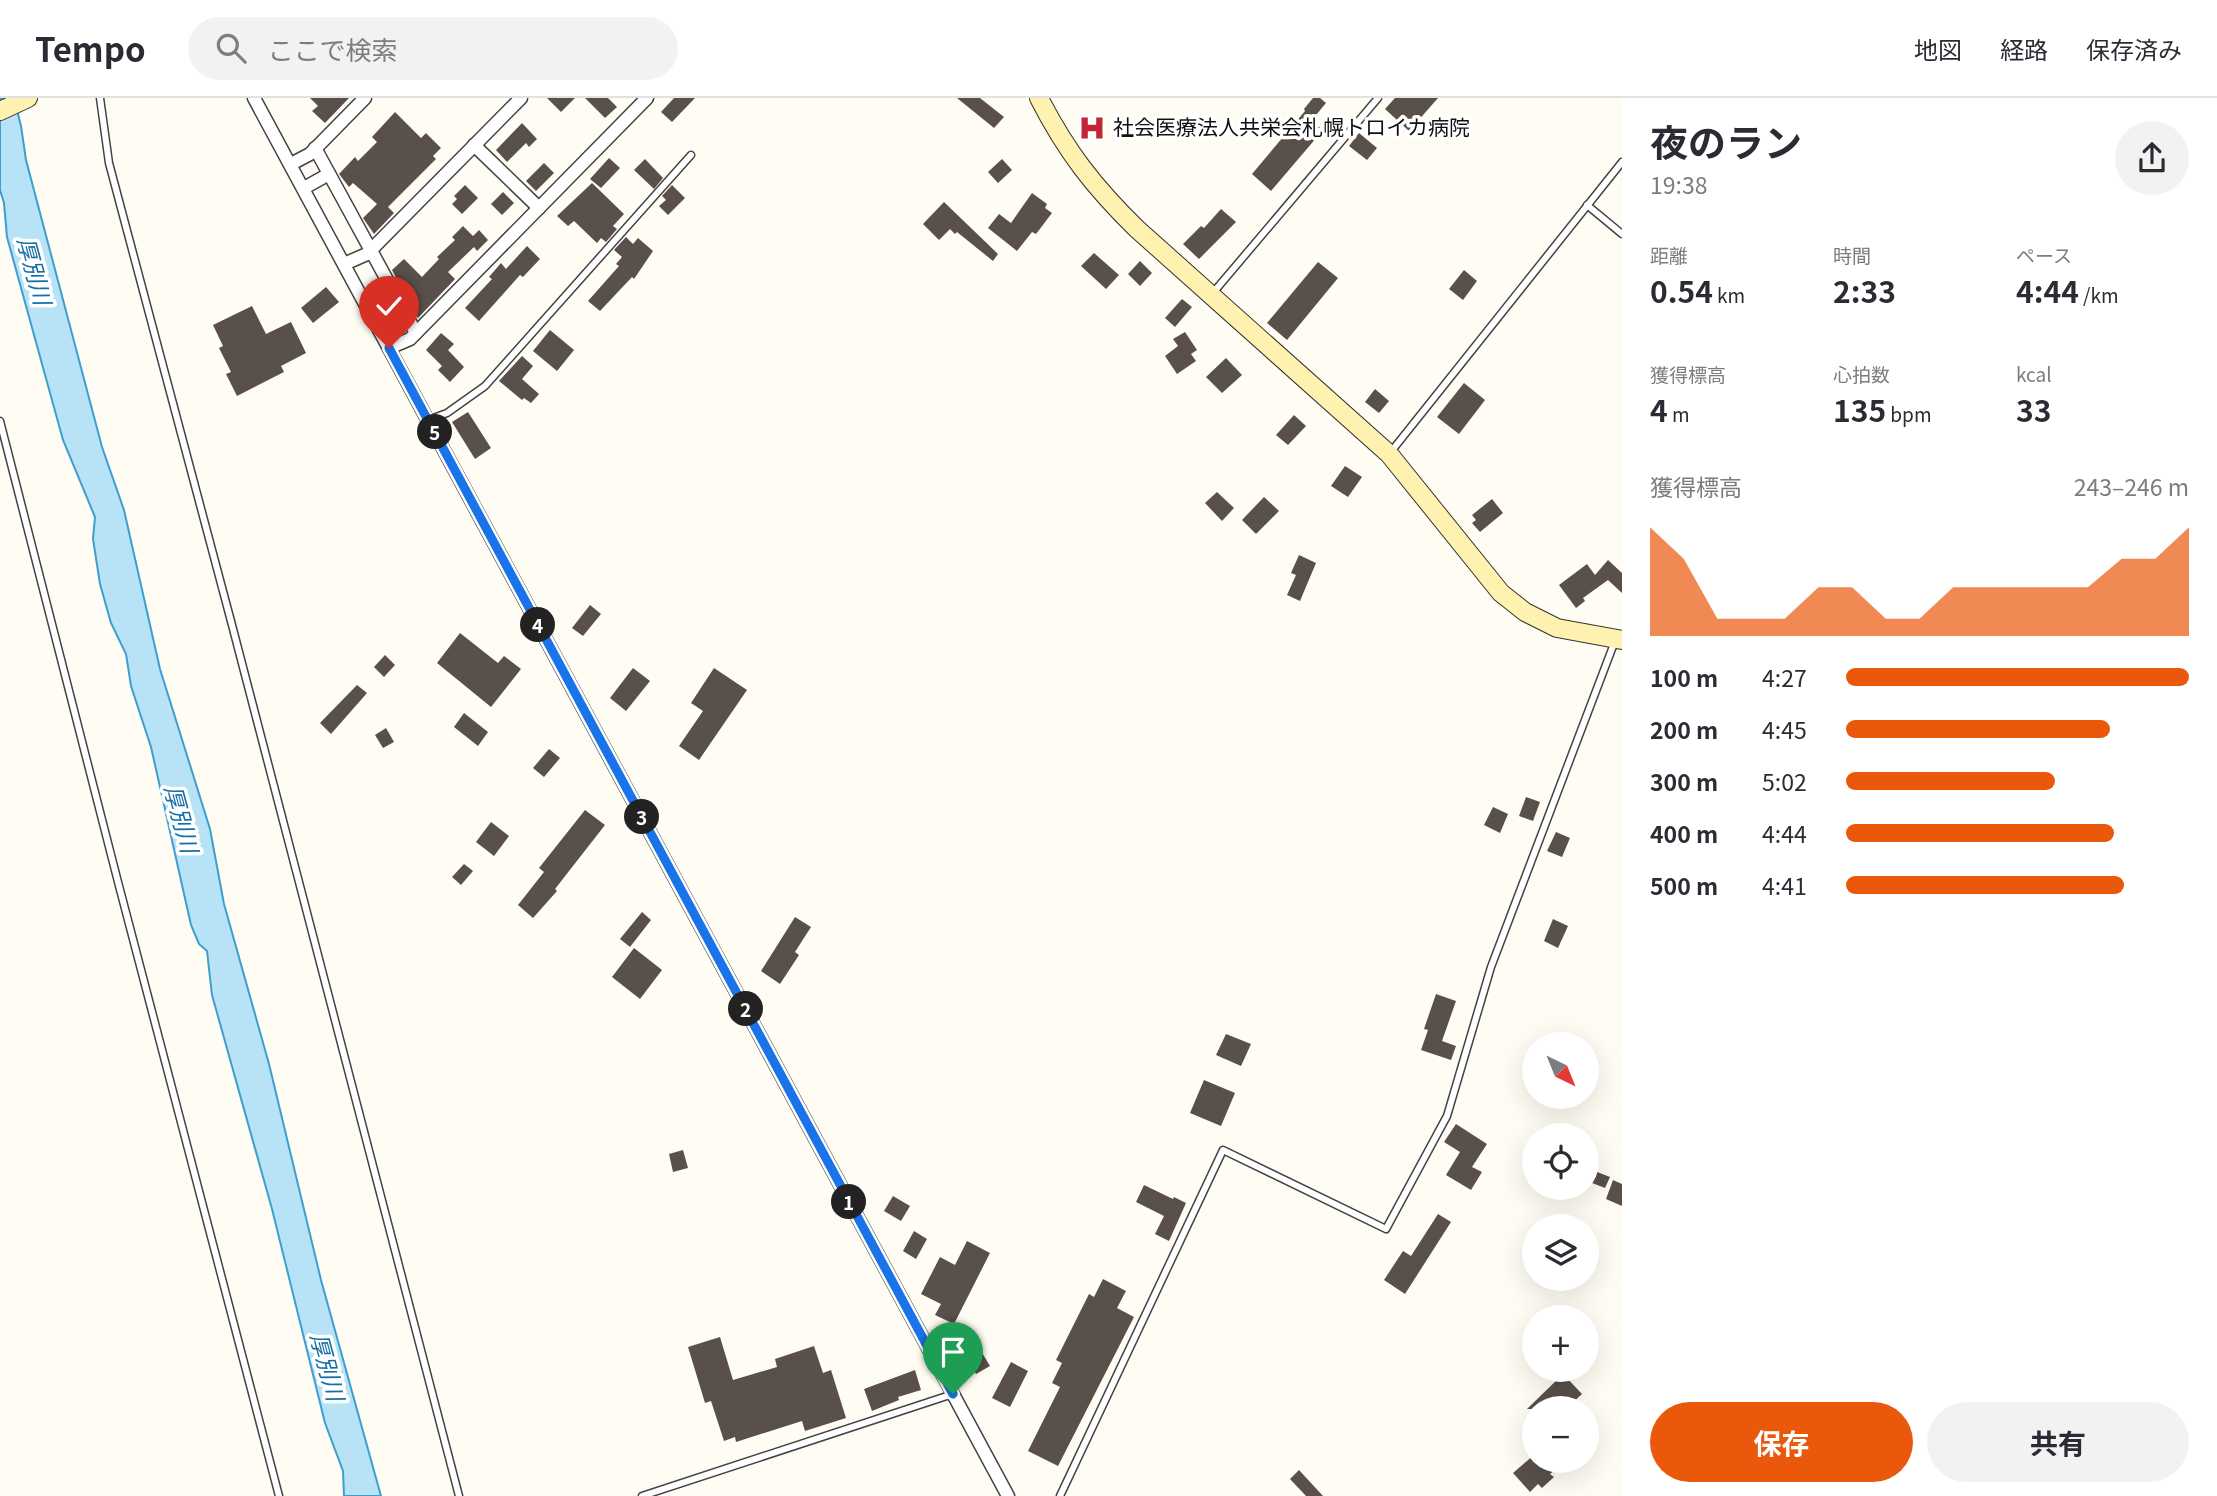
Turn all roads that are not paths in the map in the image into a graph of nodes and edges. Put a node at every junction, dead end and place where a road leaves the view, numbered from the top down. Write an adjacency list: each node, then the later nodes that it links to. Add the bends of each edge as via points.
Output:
1 (29, 98): 9 (street)
2 (100, 98): 31 (lane, via 109,163)
3 (254, 98): 14 (street)
4 (365, 98): 11 (street)
5 (521, 98): 10 (street)
6 (647, 98): 18 (street)
7 (1040, 98): 22 (street, via 1057,134 1109,202)
8 (1378, 98): 22 (lane)
9 (0, 111)
10 (474, 145): 18 (street); 20 (street)
11 (315, 148): 14 (street); 15 (street)
12 (691, 155): 25 (lane, via 485,386 447,413)
13 (1622, 162): 17 (lane)
14 (291, 163): 16 (street)
15 (329, 174): 16 (street); 20 (street)
16 (304, 188): 21 (street)
17 (1587, 205): 19 (lane); 27 (lane)
18 (539, 208): 23 (street)
19 (1622, 234)
20 (371, 250): 21 (street); 23 (street)
21 (344, 264): 24 (street)
22 (1211, 296): 27 (street)
23 (416, 333): 24 (street)
24 (389, 348): 25 (street)
25 (428, 420): 29 (street)
26 (0, 421): 30 (lane)
27 (1389, 454): 28 (street, via 1501,593 1557,628)
28 (1619, 640): 34 (lane, via 1491,967 1447,1116 1386,1229 1223,1150)
29 (953, 1394): 32 (lane); 33 (street)
30 (279, 1496)
31 (459, 1496)
32 (642, 1496)
33 (1008, 1496)
34 (1060, 1496)

